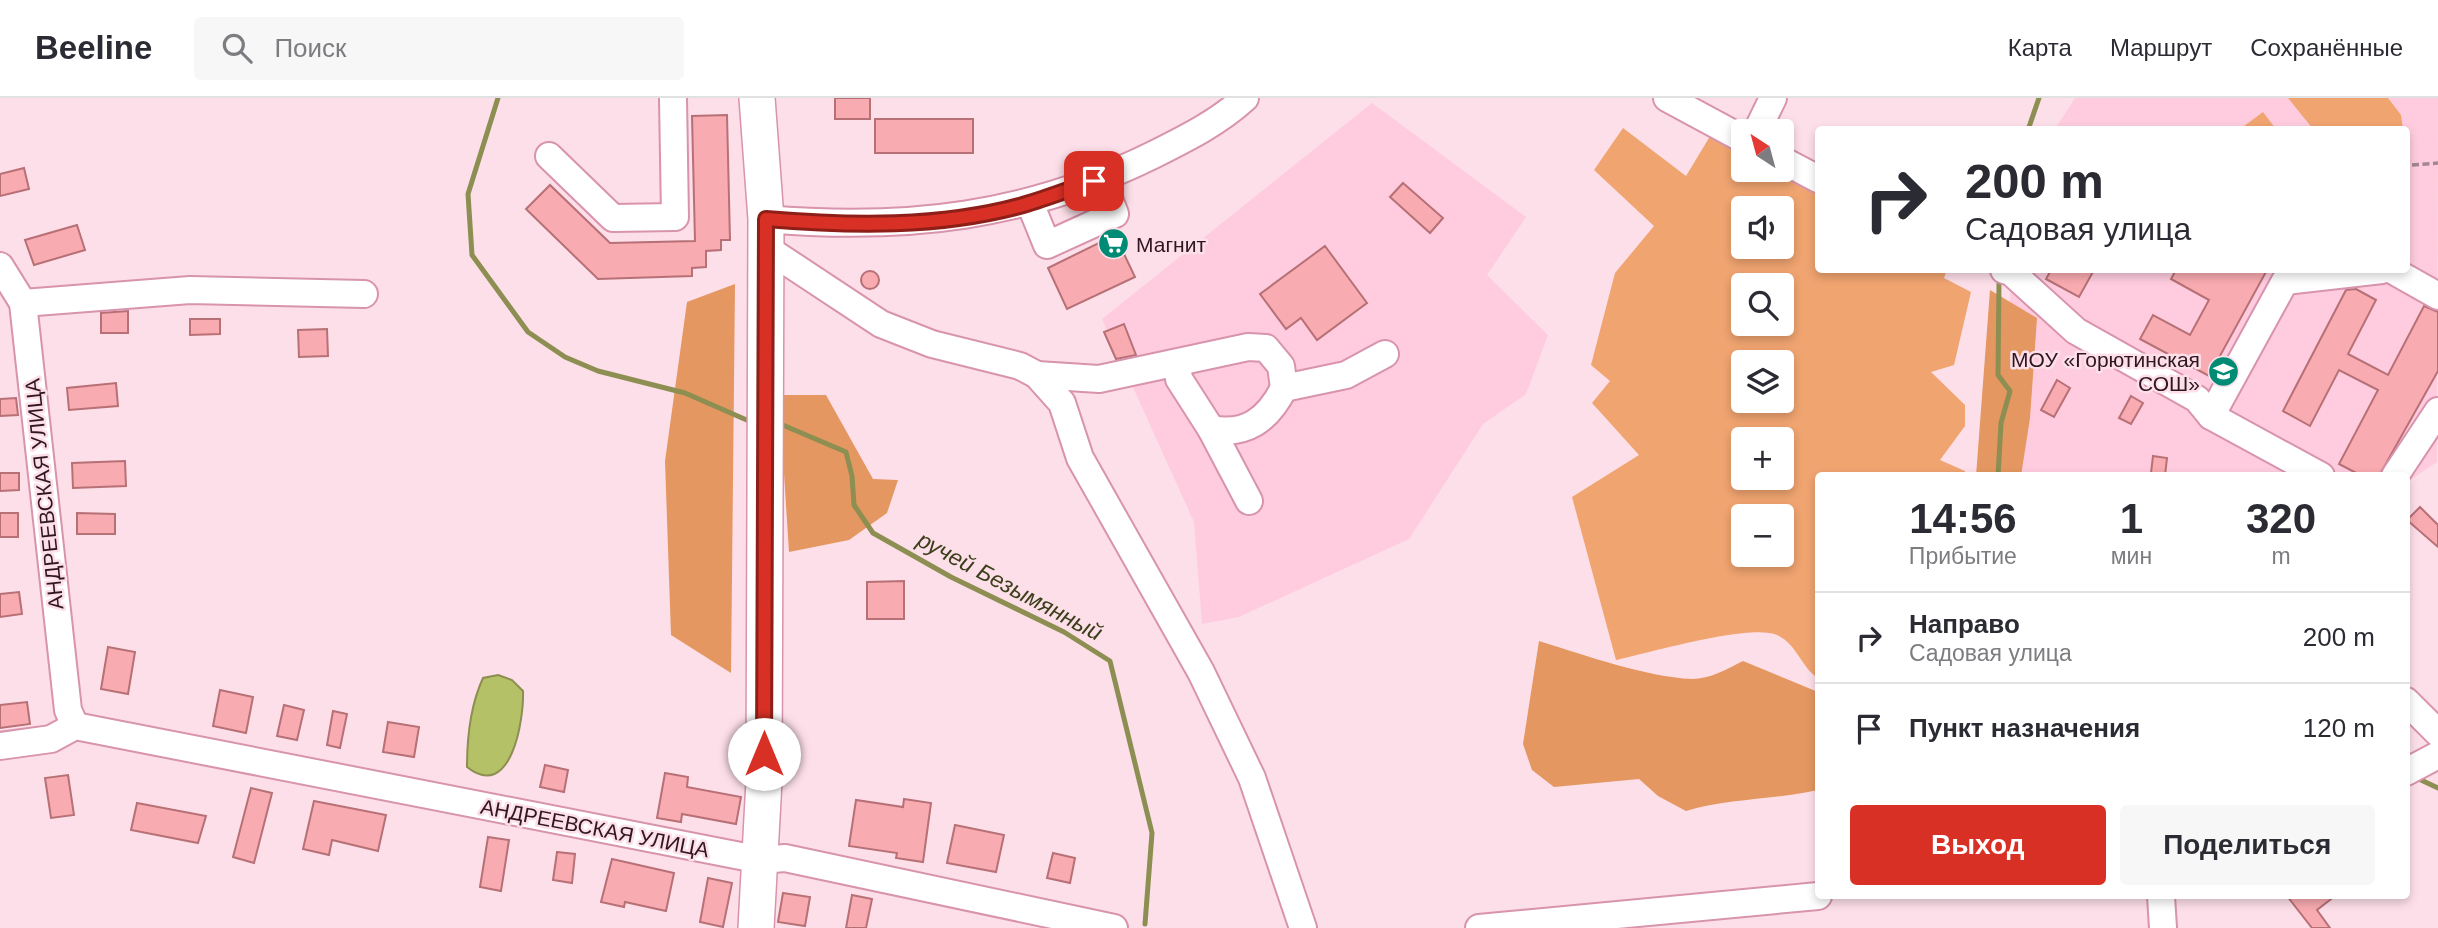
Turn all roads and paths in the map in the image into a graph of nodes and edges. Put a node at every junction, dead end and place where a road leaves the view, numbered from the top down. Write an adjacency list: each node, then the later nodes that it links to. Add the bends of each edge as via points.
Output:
1 (673, 98): 8 (street, via 675,217 613,218)
2 (757, 98): 15 (main road)
3 (1245, 98): 13 (street, via 1209,125)
4 (1773, 98): 6 (street)
5 (1676, 100): 7 (street)
6 (1763, 119)
7 (1731, 132)
8 (550, 156)
9 (2438, 163): 10 (path)
10 (2412, 165)
11 (1794, 166): 12 (street)
12 (1815, 177)
13 (1101, 178): 14 (street); 14 (street, via 1115,214 1047,245)
14 (1030, 203): 15 (street, via 925,221 821,223)
15 (766, 233): 26 (street, via 881,324); 40 (main road)
16 (0, 266): 23 (street, АНДРЕЕВСКАЯ УЛИЦА)
17 (2013, 273): 20 (street)
18 (2355, 273): 29 (street, via 2284,281)
19 (2397, 273): 22 (street)
20 (2031, 279): 29 (street, via 2076,331 2197,399)
21 (364, 294): 23 (street, via 190,290)
22 (2438, 296)
23 (23, 303): 35 (street, АНДРЕЕВСКАЯ УЛИЦА, via 68,710)
24 (1385, 354): 27 (street, via 1346,375)
25 (1177, 364): 26 (street, via 1099,379); 27 (street, via 1248,346 1266,348 1282,366); 30 (street, via 1179,379)
26 (1037, 375): 45 (street, via 1062,403 1080,458 1233,737 1252,778)
27 (1284, 388): 30 (street, via 1274,408 1253,426 1231,433)
28 (2438, 411): 32 (street)
29 (2211, 416): 31 (street)
30 (1211, 429): 33 (street)
31 (2314, 472)
32 (2398, 472)
33 (1249, 501)
34 (2410, 705): 36 (street)
35 (75, 726): 37 (street, via 51,738); 40 (street, АНДРЕЕВСКАЯ УЛИЦА)
36 (2438, 733)
37 (0, 746)
38 (2438, 755): 39 (street)
39 (2410, 770)
40 (761, 860): 43 (main road); 44 (street, АНДРЕЕВСКАЯ УЛИЦА, via 785,858)
41 (1815, 896): 46 (street)
42 (2161, 899): 47 (street)
43 (756, 928)
44 (1114, 928)
45 (1303, 928)
46 (1479, 928)
47 (2163, 928)

